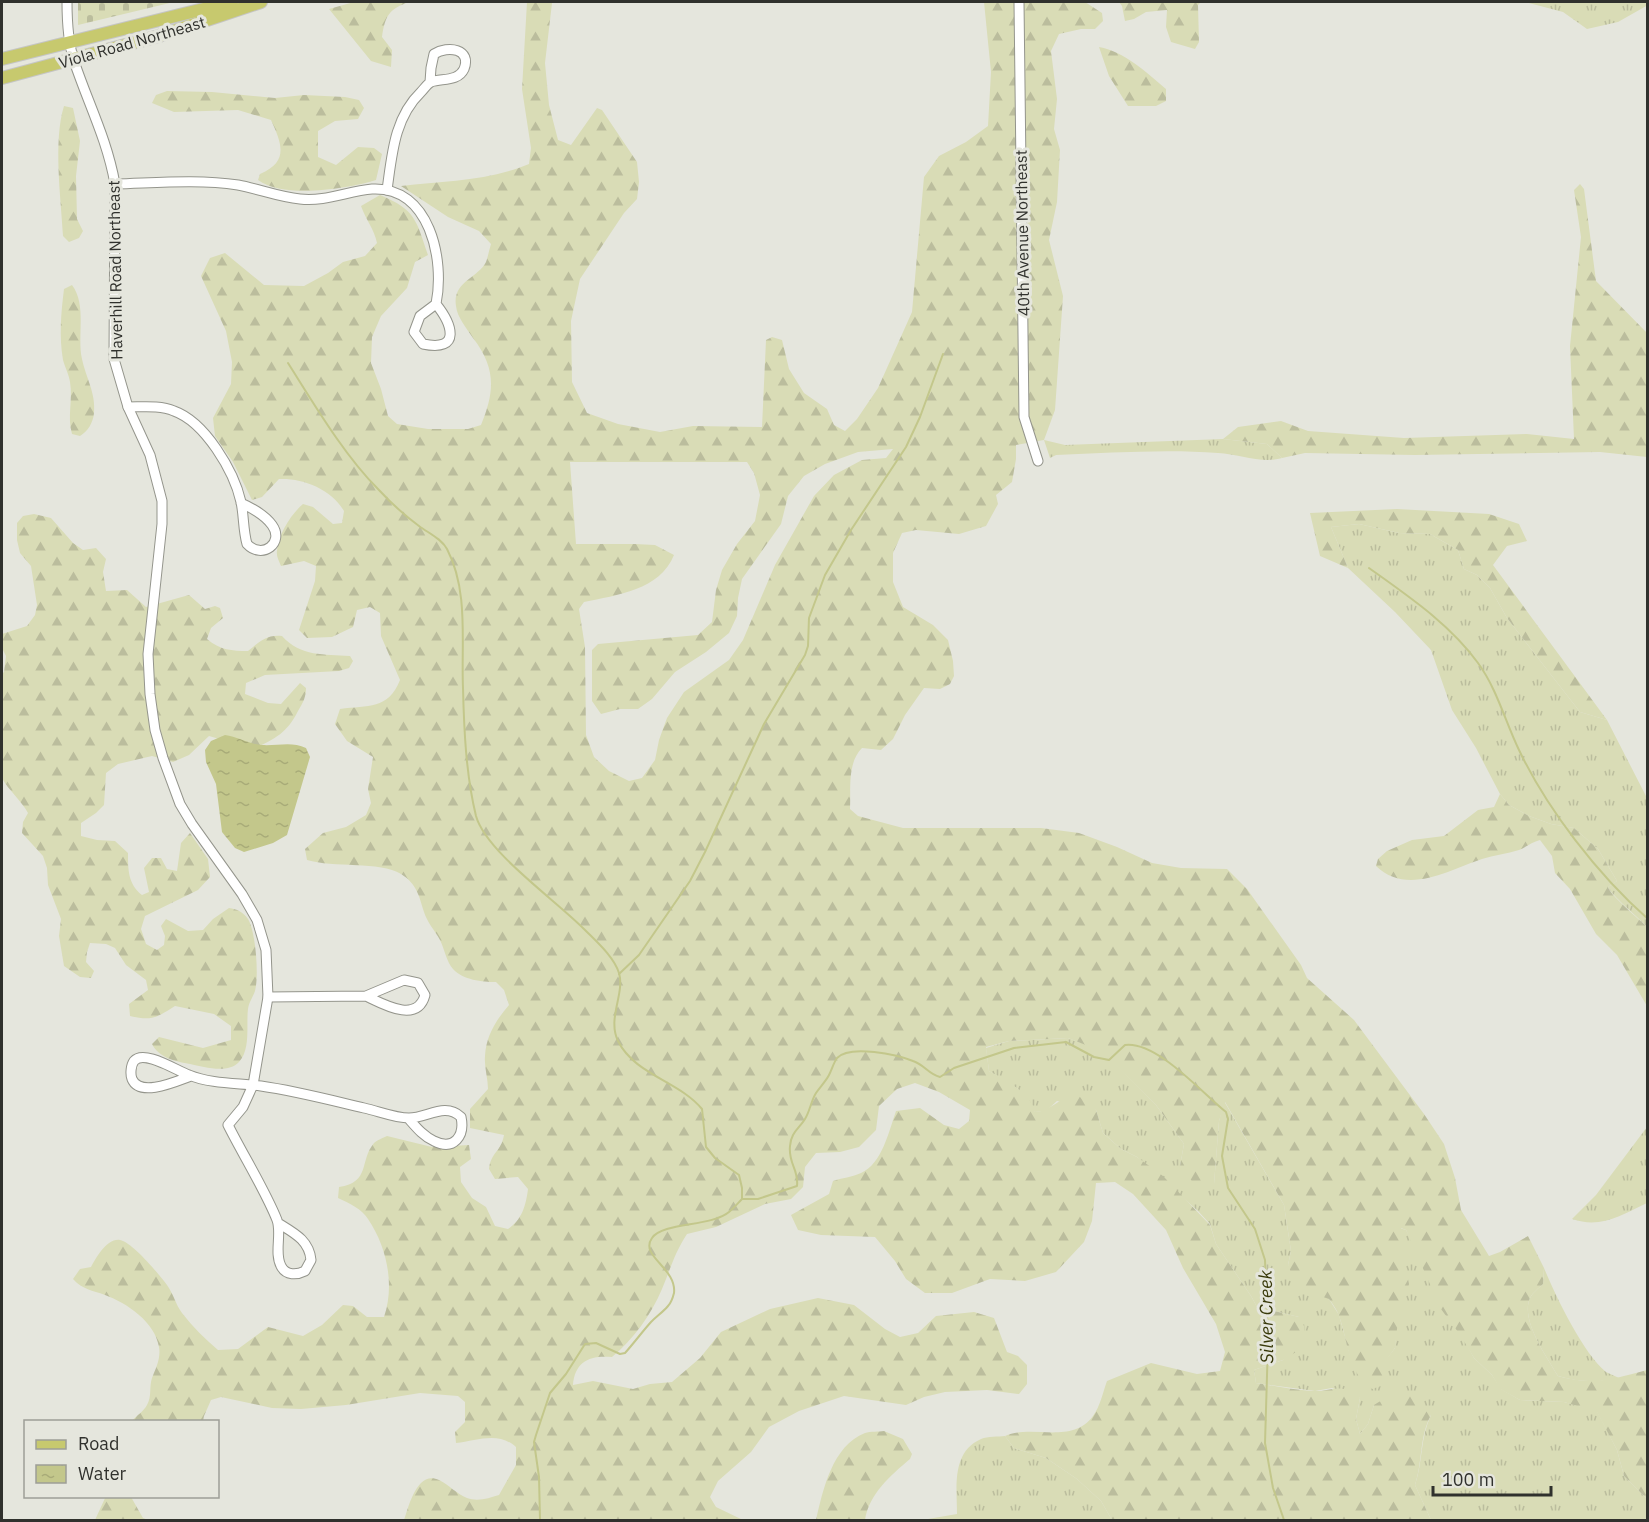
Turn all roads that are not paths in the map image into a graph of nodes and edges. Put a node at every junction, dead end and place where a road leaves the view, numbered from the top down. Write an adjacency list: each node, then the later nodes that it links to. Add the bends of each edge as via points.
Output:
1 (67, 2): 5 (street, Haverhill Road Northeast)
2 (232, 2): 5 (main road, Viola Road Northeast)
3 (261, 2): 7 (main road, Viola Road Northeast)
4 (1019, 2): 14 (street, 40th Avenue Northeast, via 1024,417)
5 (69, 42): 6 (main road, Viola Road Northeast); 7 (street, Haverhill Road Northeast)
6 (2, 60)
7 (73, 60): 8 (main road, Viola Road Northeast); 10 (street, Haverhill Road Northeast, via 102,131)
8 (2, 78)
9 (430, 82): 9 (street, via 459,74 464,69 464,56 453,48 434,54); 11 (street, via 405,112 398,128)
10 (115, 184): 11 (street, via 238,185 303,200); 13 (street, Haverhill Road Northeast, via 114,359)
11 (387, 190): 12 (street, via 401,196 425,219 440,275)
12 (436, 304): 12 (street, via 420,316 414,332 423,344 440,346 450,339 449,322)
13 (128, 407): 15 (street, via 161,407 196,424 222,459); 17 (street, Haverhill Road Northeast, via 150,455 162,501 148,654 156,730 180,804 257,920 266,950)
14 (1038, 461)
15 (242, 502): 15 (street, via 247,544 257,551 267,550 275,541 273,526)
16 (366, 996): 16 (street, via 384,1005 413,1010 425,995 418,983 404,980); 17 (street)
17 (267, 997): 19 (street, Haverhill Road Northeast)
18 (191, 1076): 18 (street, via 163,1086 137,1086 132,1081 131,1068 138,1059 149,1058); 19 (street)
19 (253, 1085): 20 (street, via 291,1090); 21 (street, Haverhill Road Northeast, via 243,1107 228,1125)
20 (408, 1118): 20 (street, via 418,1130 440,1144 460,1139 462,1123 456,1113 442,1110)
21 (278, 1223): 21 (street, via 306,1244 311,1260 305,1271 292,1274 281,1266)

